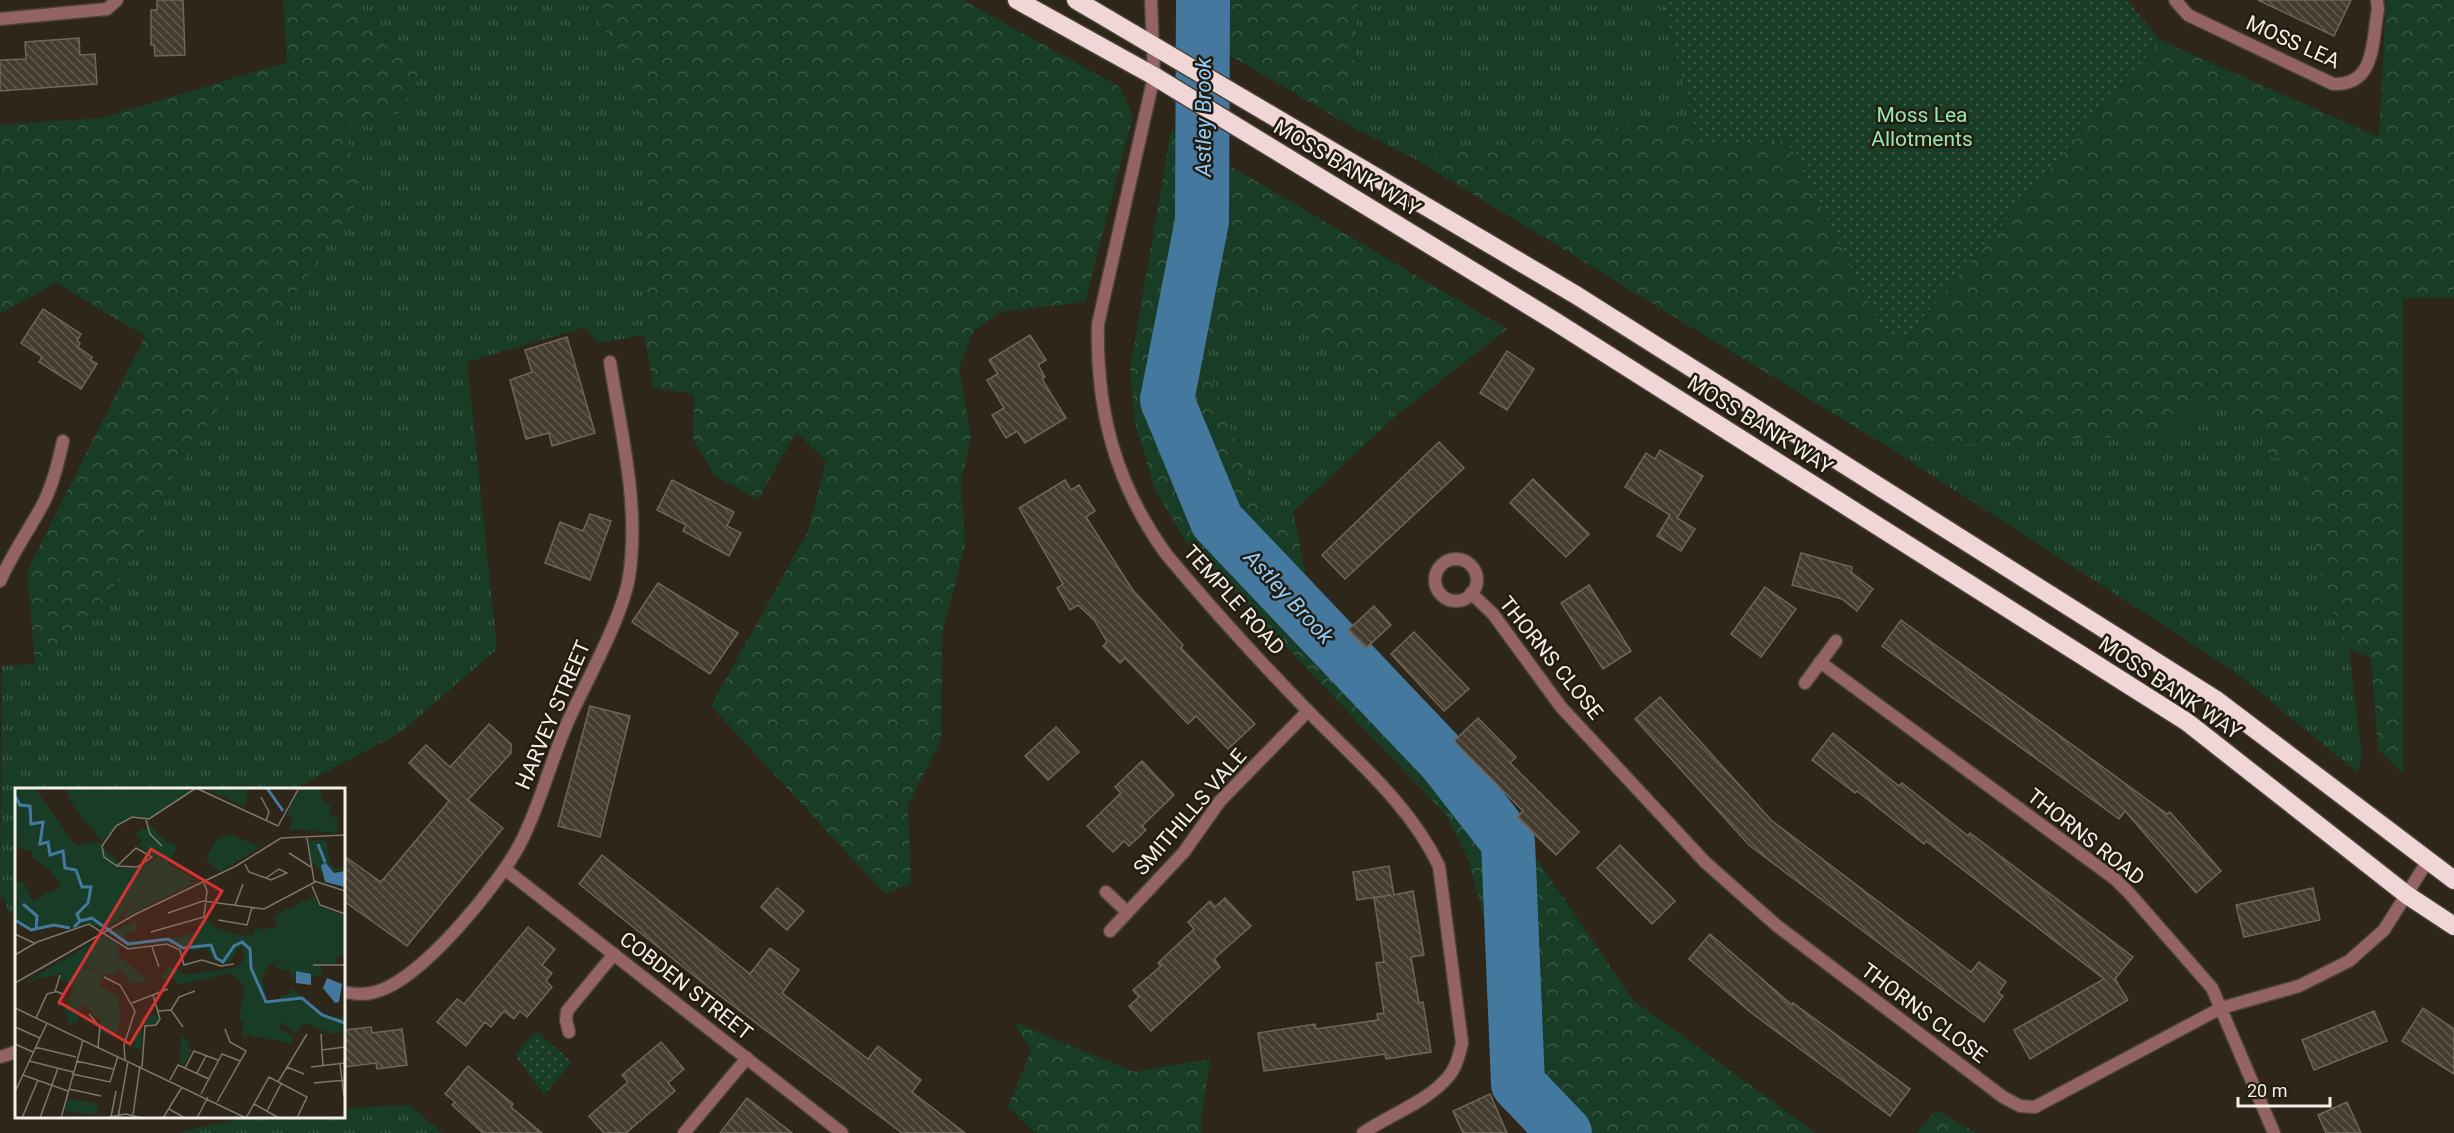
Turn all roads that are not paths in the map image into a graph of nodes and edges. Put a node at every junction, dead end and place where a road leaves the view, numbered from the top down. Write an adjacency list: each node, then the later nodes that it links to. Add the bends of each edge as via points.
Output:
1 (117, 0): 7 (street, via 107,9)
2 (1017, 0): 9 (highway, MOSS BANK WAY)
3 (1076, 0): 8 (highway, MOSS BANK WAY)
4 (1151, 0): 8 (street, TEMPLE ROAD)
5 (2175, 0): 6 (street, MOSS LEA, via 2188,15 2333,84 2347,85 2360,79 2368,67)
6 (2377, 0)
7 (0, 20)
8 (1152, 42): 9 (street, TEMPLE ROAD); 18 (highway, MOSS BANK WAY, via 1576,295 2215,699)
9 (1154, 76): 17 (street, TEMPLE ROAD, via 1098,324 1102,408 1121,474 1149,530 1192,585); 22 (highway, MOSS BANK WAY, via 1556,322 2187,723)
10 (610, 362): 19 (street, HARVEY STREET, via 632,492 629,578 523,839)
11 (63, 441): 12 (street, via 43,504)
12 (0, 581)
13 (1471, 593): 28 (street, THORNS CLOSE, via 1493,614 1561,707 1705,862 1776,925 2003,1097 2020,1106 2035,1107)
14 (1836, 641): 15 (street)
15 (1820, 662): 16 (street); 28 (street, THORNS ROAD, via 2115,879 2206,980)
16 (1805, 683)
17 (1308, 711): 23 (street, SMITHILLS VALE, via 1220,801 1184,852); 35 (street, TEMPLE ROAD, via 1402,806 1440,866 1462,1043 1458,1059 1450,1076 1435,1090)
18 (2427, 862): 20 (highway, MOSS BANK WAY); 22 (street, THORNS CLOSE)
19 (506, 870): 26 (street, COBDEN STREET); 27 (street, HARVEY STREET, via 414,970 376,992)
20 (2454, 880)
21 (1106, 892): 23 (street)
22 (2408, 895): 24 (highway, MOSS BANK WAY); 28 (street, THORNS CLOSE, via 2384,930 2349,961 2299,986)
23 (1127, 912): 25 (street, SMITHILLS VALE)
24 (2454, 926)
25 (1110, 931)
26 (614, 954): 29 (street, via 567,1011); 32 (street, COBDEN STREET)
27 (345, 992)
28 (2221, 1008): 36 (street, THORNS ROAD)
29 (569, 1032)
30 (15, 1052): 31 (street)
31 (0, 1057)
32 (747, 1058): 33 (street); 34 (street, COBDEN STREET)
33 (684, 1133)
34 (843, 1133)
35 (1362, 1133)
36 (2274, 1133)

